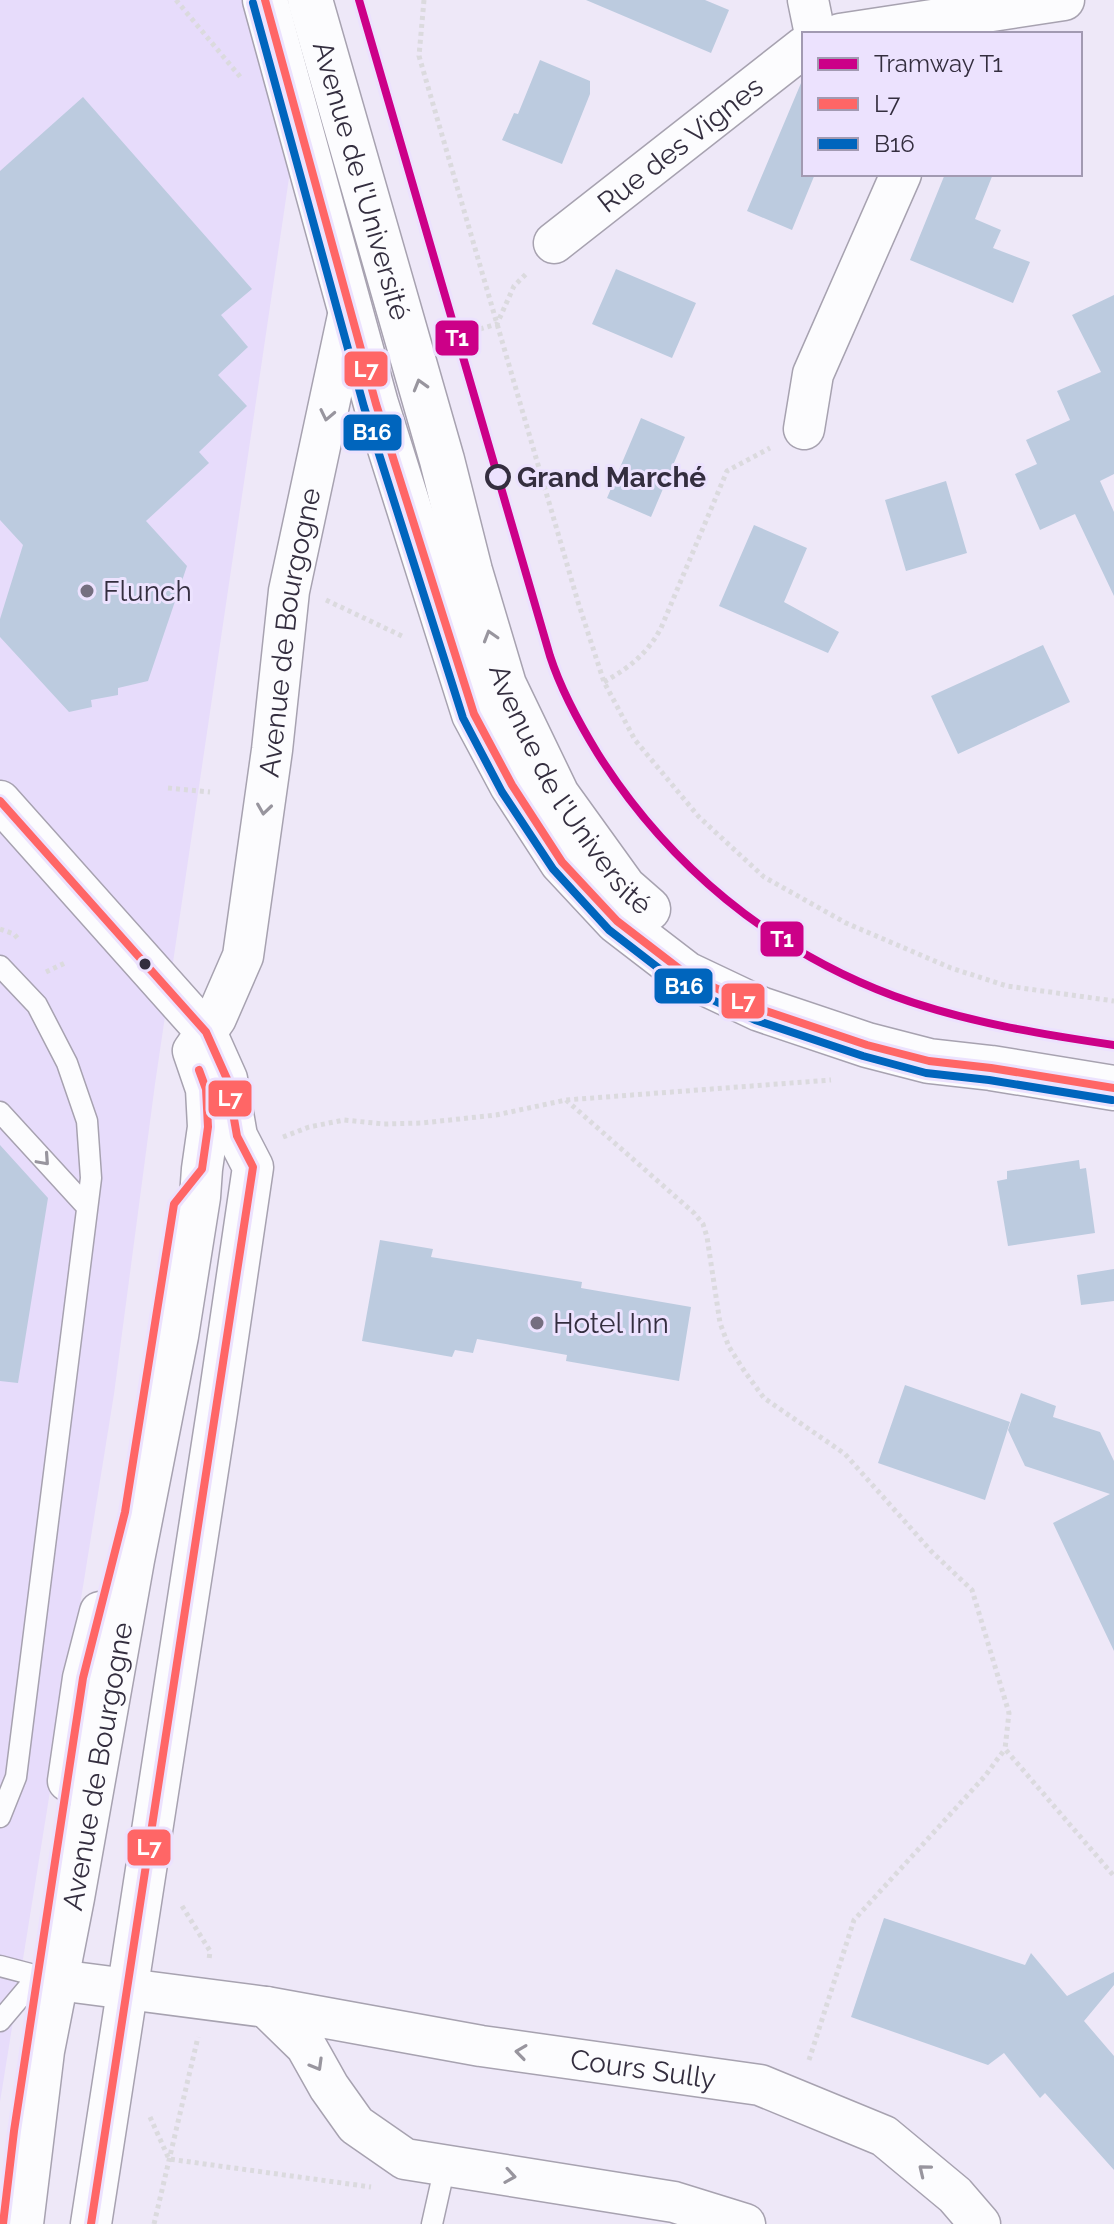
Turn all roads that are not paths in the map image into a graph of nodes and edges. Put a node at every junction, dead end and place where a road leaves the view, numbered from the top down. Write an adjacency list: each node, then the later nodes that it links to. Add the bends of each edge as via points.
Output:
1 (265, 0): 11 (main road, Avenue de l'Université)
2 (310, 0): 15 (main road, Avenue de l'Université, one-way to 2, via 624,888 557,795 504,685)
3 (808, 0): 6 (street)
4 (1064, 0): 5 (street)
5 (944, 26): 7 (street)
6 (815, 32)
7 (866, 32)
8 (802, 49): 10 (street, Rue des Vignes)
9 (900, 176): 12 (street, via 813,374)
10 (554, 243)
11 (349, 311): 15 (main road, Avenue de l'Université, via 474,714 512,785 562,862 617,921 686,974); 16 (street, Avenue de Bourgogne, one-way to 16, via 289,591 243,956)
12 (804, 429)
13 (0, 801): 16 (street, Avenue de Bourgogne, via 172,993)
14 (0, 966): 19 (lane, via 37,1005 67,1063 87,1121)
15 (760, 1009): 17 (main road, via 929,1061)
16 (200, 1042): 22 (street, Avenue de Bourgogne, via 208,1127 178,1336); 23 (street, Avenue de Bourgogne, via 256,1134 123,1905)
17 (1114, 1088)
18 (0, 1112): 19 (lane, one-way to 19)
19 (87, 1207): 20 (lane, via 16,1777)
20 (0, 1817)
21 (0, 1966): 22 (lane)
22 (48, 1978): 23 (street, Cours Sully); 25 (lane); 27 (street, Avenue de Bourgogne, via 14,2131); 28 (street, Avenue de Bourgogne)
23 (118, 1988): 24 (street, Cours Sully); 29 (street, Avenue de Bourgogne); 30 (street, Avenue de Bourgogne)
24 (266, 2007): 26 (street, one-way to 26, via 306,2046 356,2125 405,2159); 33 (street, Cours Sully, one-way to 24, via 955,2195 884,2136 760,2085 481,2046)
25 (0, 2021)
26 (445, 2166): 31 (lane); 32 (street, one-way to 32, via 674,2202)
27 (3, 2224)
28 (23, 2224)
29 (68, 2224)
30 (91, 2224)
31 (432, 2224)
32 (745, 2224)
33 (980, 2224)

